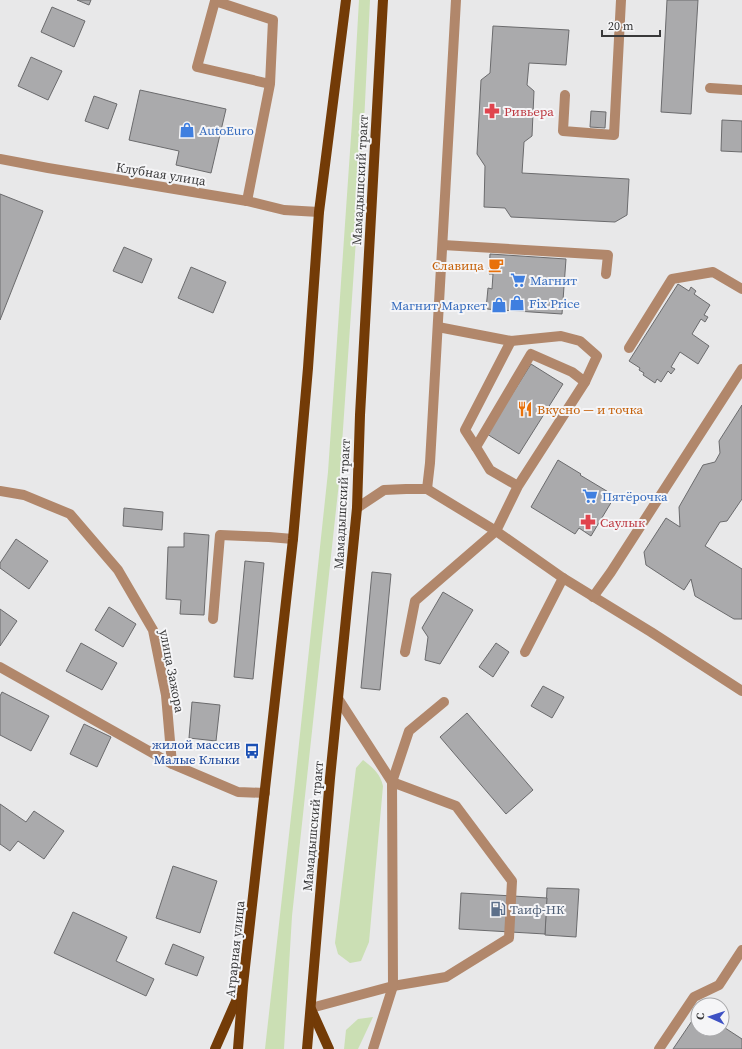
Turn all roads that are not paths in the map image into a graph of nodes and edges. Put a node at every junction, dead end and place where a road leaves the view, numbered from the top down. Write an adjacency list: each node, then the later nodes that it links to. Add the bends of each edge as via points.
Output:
1 (346, 0): 11 (main road)
2 (383, 0): 24 (main road, Мамадышский тракт, via 360,415)
3 (456, 0): 12 (street)
4 (621, 0): 8 (street, via 614,134 563,131)
5 (270, 84): 5 (street, via 197,67 215,1 273,20); 10 (street)
6 (710, 88): 7 (street)
7 (742, 90)
8 (565, 95)
9 (0, 159): 10 (street, Клубная улица)
10 (247, 201): 11 (street, Клубная улица, via 284,210)
11 (319, 212): 26 (main road)
12 (443, 245): 13 (street, via 608,255); 15 (street)
13 (606, 274)
14 (742, 288): 17 (street, via 713,272 672,280)
15 (438, 328): 16 (street); 22 (street)
16 (511, 341): 19 (street, via 561,336 580,341 597,356); 20 (street, via 465,430)
17 (629, 348)
18 (742, 369): 28 (street)
19 (585, 382): 20 (street, via 572,372 531,354); 21 (street)
20 (476, 447): 21 (street, via 490,470)
21 (518, 486): 25 (street)
22 (427, 490): 24 (street, via 384,490); 25 (street)
23 (0, 491): 36 (street, улица Зажора, via 24,495 70,514 118,570 153,630 166,694)
24 (358, 508): 34 (main road, Мамадышский тракт)
25 (496, 531): 27 (street); 30 (street, via 415,601)
26 (293, 539): 29 (street, via 220,535); 38 (main road)
27 (563, 578): 28 (street); 31 (street)
28 (593, 597): 33 (street)
29 (213, 619)
30 (405, 652)
31 (525, 652)
32 (0, 667): 36 (street)
33 (742, 691)
34 (339, 700): 37 (street); 42 (main road, Мамадышский тракт)
35 (444, 702): 37 (street, via 409,731)
36 (172, 764): 38 (street, via 238,792)
37 (392, 782): 41 (street); 41 (street, via 456,806 512,881 509,938 446,977)
38 (265, 793): 40 (main road, Аграрная улица)
39 (742, 950): 48 (street, via 719,985 694,997)
40 (243, 985): 43 (main road); 44 (main road, Аграрная улица)
41 (393, 986): 42 (street); 47 (street)
42 (311, 1008): 45 (main road); 46 (main road)
43 (215, 1049)
44 (238, 1049)
45 (307, 1049)
46 (329, 1049)
47 (373, 1049)
48 (659, 1049)

